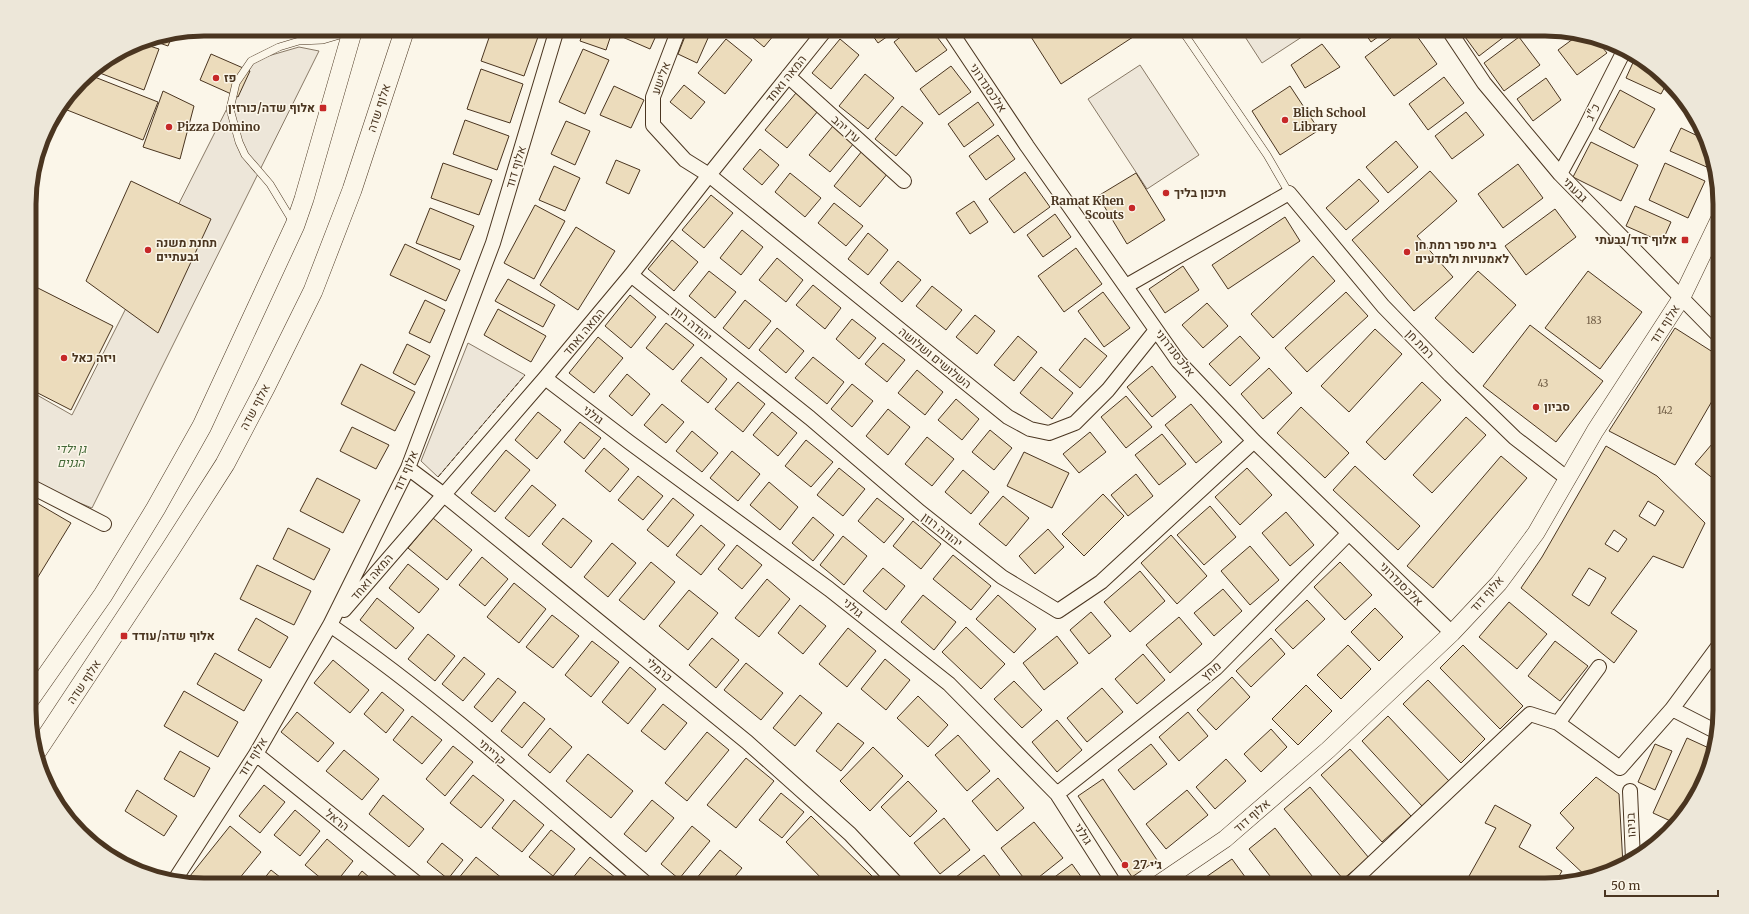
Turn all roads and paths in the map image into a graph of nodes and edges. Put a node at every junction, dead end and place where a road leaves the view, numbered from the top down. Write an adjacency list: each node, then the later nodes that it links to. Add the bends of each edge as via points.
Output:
1 (335, 36): 16 (lane, via 323,40 299,41 279,47 251,61 236,83 230,109 245,155 270,184)
2 (350, 36): 16 (main road)
3 (403, 36): 39 (main road, אלוף שדה, via 352,190 319,276 266,386 220,471)
4 (555, 36): 25 (street, אלוף דוד, via 493,243)
5 (676, 36): 13 (street, אלישע, via 653,97 653,125 685,160)
6 (820, 36): 11 (street, המאה ואחד)
7 (954, 36): 19 (street, אלכסנדרוני, via 1027,146)
8 (1186, 36): 15 (lane, via 1267,155)
9 (1453, 36): 12 (street, גבעתי, via 1484,83)
10 (1622, 55): 12 (street, כ"ג)
11 (788, 76): 13 (street, המאה ואחד); 14 (street, עין יהב)
12 (1560, 174): 20 (street, גבעתי)
13 (709, 175): 18 (street, המאה ואחד); 21 (street, השלושים ושלושה, via 1008,417 1030,429 1049,433 1075,424 1108,390)
14 (904, 181)
15 (1289, 193): 19 (street); 26 (street, רמת חן, via 1383,306 1450,375 1515,438)
16 (295, 225): 35 (main road, via 202,426 103,595)
17 (1713, 232): 20 (street, אלוף דוד)
18 (631, 275): 23 (street, המאה ואחד); 24 (street, יהודה רוזן, via 810,418 1002,577 1058,611 1101,582)
19 (1126, 286): 21 (street, אלכסנדרוני)
20 (1682, 297): 22 (street, גבעתי); 26 (street, אלוף דוד, via 1595,431)
21 (1156, 330): 24 (street, אלכסנדרוני, via 1178,361)
22 (1713, 330)
23 (545, 378): 28 (street, המאה ואחד); 42 (street, גולני, via 829,589 943,680)
24 (1254, 442): 30 (street, אלכסנדרוני)
25 (408, 468): 28 (street, כרמלי); 31 (street, אלוף דוד)
26 (1568, 479): 32 (street, אלוף דוד, via 1536,533 1499,583)
27 (36, 489): 29 (street)
28 (444, 495): 31 (street, המאה ואחד); 47 (street, כרמלי, via 747,742 850,834)
29 (104, 524)
30 (1350, 533): 32 (street, אלכסנדרוני); 42 (street, מחץ, via 1216,668)
31 (330, 625): 40 (street, אלוף דוד); 46 (street, קרייתי, via 435,703)
32 (1452, 634): 49 (street, אלוף דוד, via 1328,750 1225,839)
33 (1713, 653): 36 (street)
34 (1599, 667): 37 (street)
35 (36, 690)
36 (1672, 709): 37 (street, via 1620,768); 38 (street)
37 (1558, 723): 50 (street, via 1530,714)
38 (1712, 730)
39 (40, 746)
40 (256, 754): 44 (street, אלוף דוד); 45 (street, הראל)
41 (1630, 791): 43 (street, בניהו)
42 (1057, 794): 48 (street, גולני)
43 (1633, 853)
44 (177, 876)
45 (410, 878)
46 (640, 878)
47 (891, 878)
48 (1111, 878)
49 (1167, 878)
50 (1356, 878)

